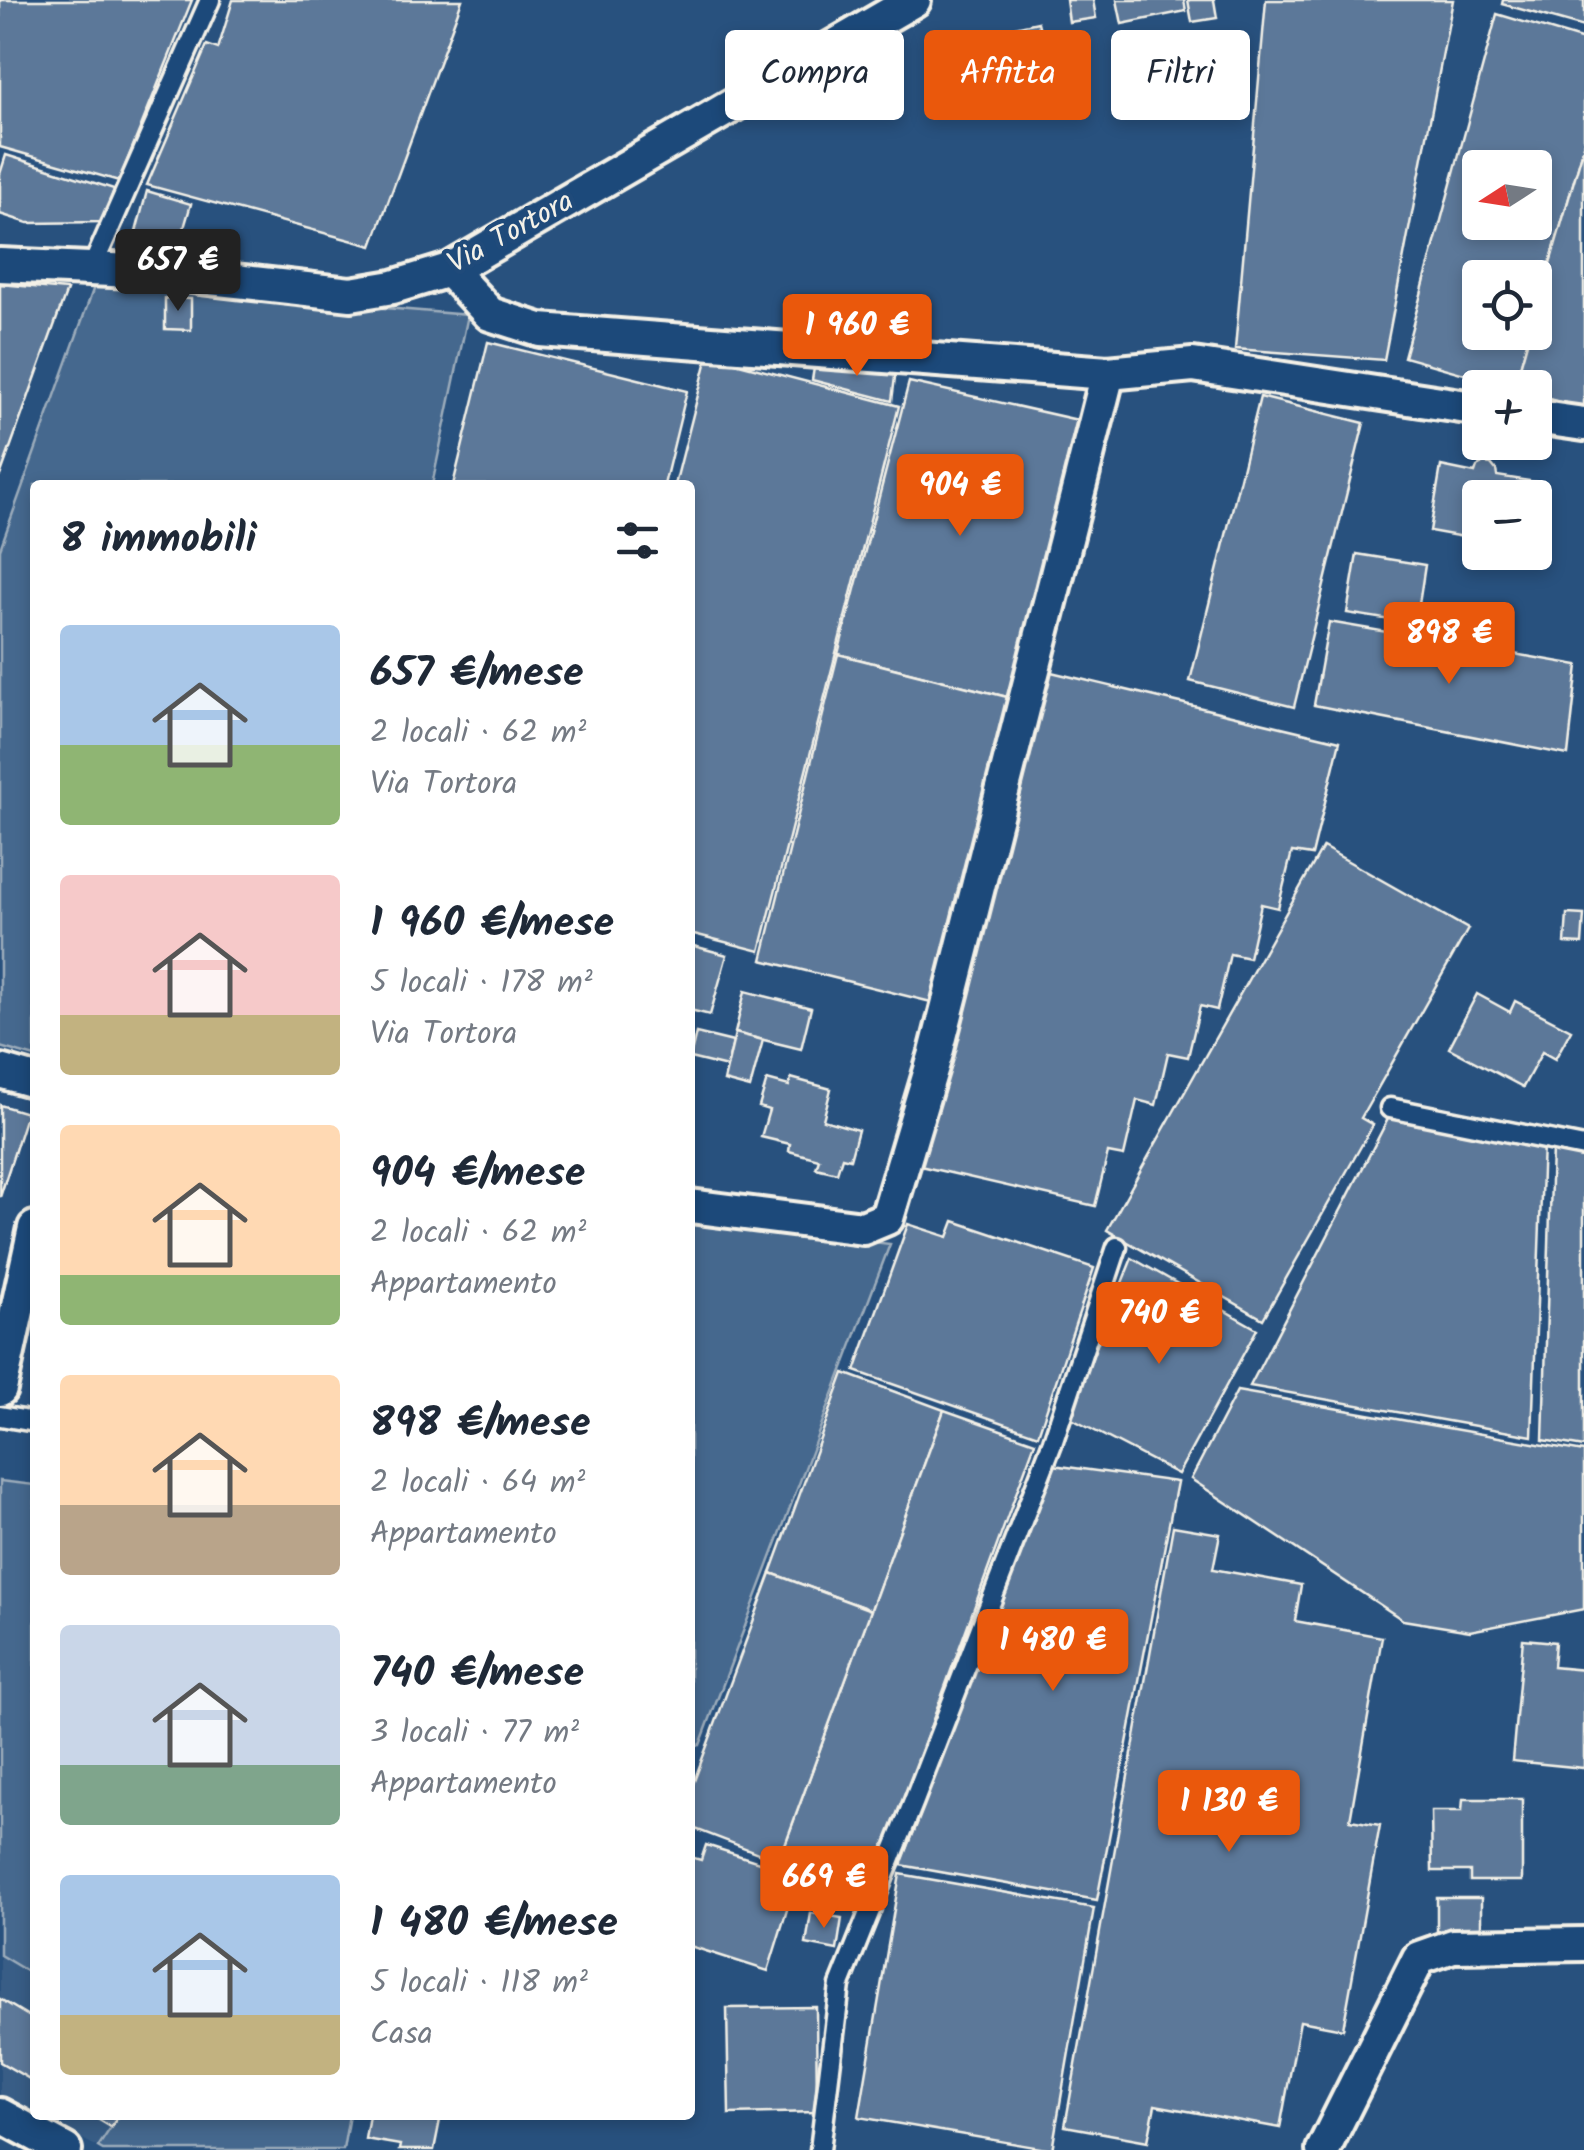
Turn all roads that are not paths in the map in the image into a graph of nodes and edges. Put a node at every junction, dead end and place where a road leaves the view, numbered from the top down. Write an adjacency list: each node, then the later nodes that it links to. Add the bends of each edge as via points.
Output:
1 (210, 0): 4 (lane)
2 (914, 0): 5 (street, Via Tortora)
3 (0, 264): 4 (street, Via Tortora)
4 (92, 268): 5 (street, Via Tortora, via 352,294)
5 (449, 270): 6 (street, via 490,314 540,330)
6 (1108, 373): 7 (street, via 1193,365); 14 (street, via 936,1053 887,1218 863,1228)
7 (1462, 406)
8 (1552, 419): 9 (street)
9 (1584, 424)
10 (0, 1071): 11 (street)
11 (30, 1080)
12 (1390, 1108): 13 (lane)
13 (1584, 1146)
14 (695, 1207)
15 (1116, 1247): 23 (lane, via 1052,1440 840,1985)
16 (30, 1251): 17 (street)
17 (0, 1389)
18 (0, 1416): 19 (lane)
19 (30, 1421)
20 (1584, 1944): 24 (street, via 1453,1946 1418,1958)
21 (0, 2115): 22 (street)
22 (65, 2150)
23 (820, 2150)
24 (1323, 2150)

